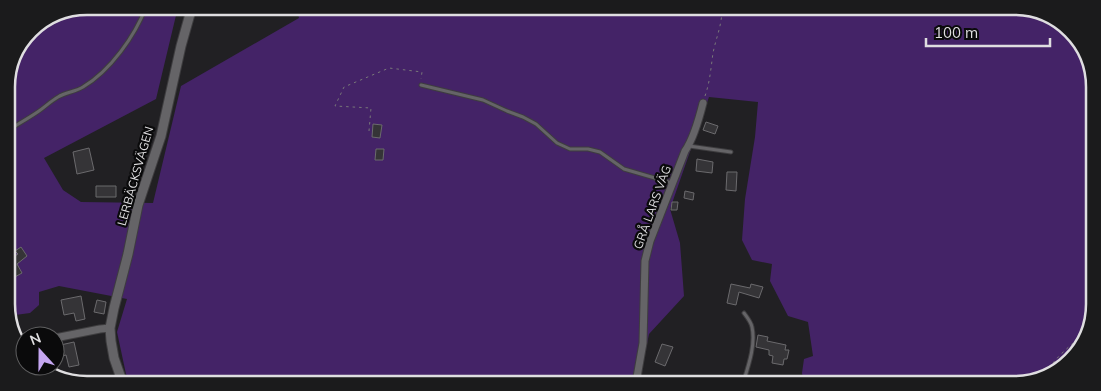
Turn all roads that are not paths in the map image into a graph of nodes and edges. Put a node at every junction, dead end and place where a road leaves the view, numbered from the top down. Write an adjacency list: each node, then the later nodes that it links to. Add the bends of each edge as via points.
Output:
1 (142, 15): 5 (lane, via 116,58 96,77 84,86 55,98)
2 (190, 15): 10 (street, LERBÄCKSVÄGEN, via 161,136 140,197)
3 (421, 85): 8 (lane, via 483,100 536,124 557,143 570,149 600,152 624,169)
4 (703, 103): 6 (street, GRÅ LARS VÄG)
5 (15, 126)
6 (689, 145): 7 (lane); 8 (street, GRÅ LARS VÄG)
7 (731, 152)
8 (672, 183): 13 (street, GRÅ LARS VÄG, via 645,261 643,343)
9 (744, 313): 14 (lane, via 752,326 753,337)
10 (110, 328): 11 (street); 12 (street, LERBÄCKSVÄGEN, via 111,347)
11 (65, 336)
12 (120, 376)
13 (637, 376)
14 (745, 376)

